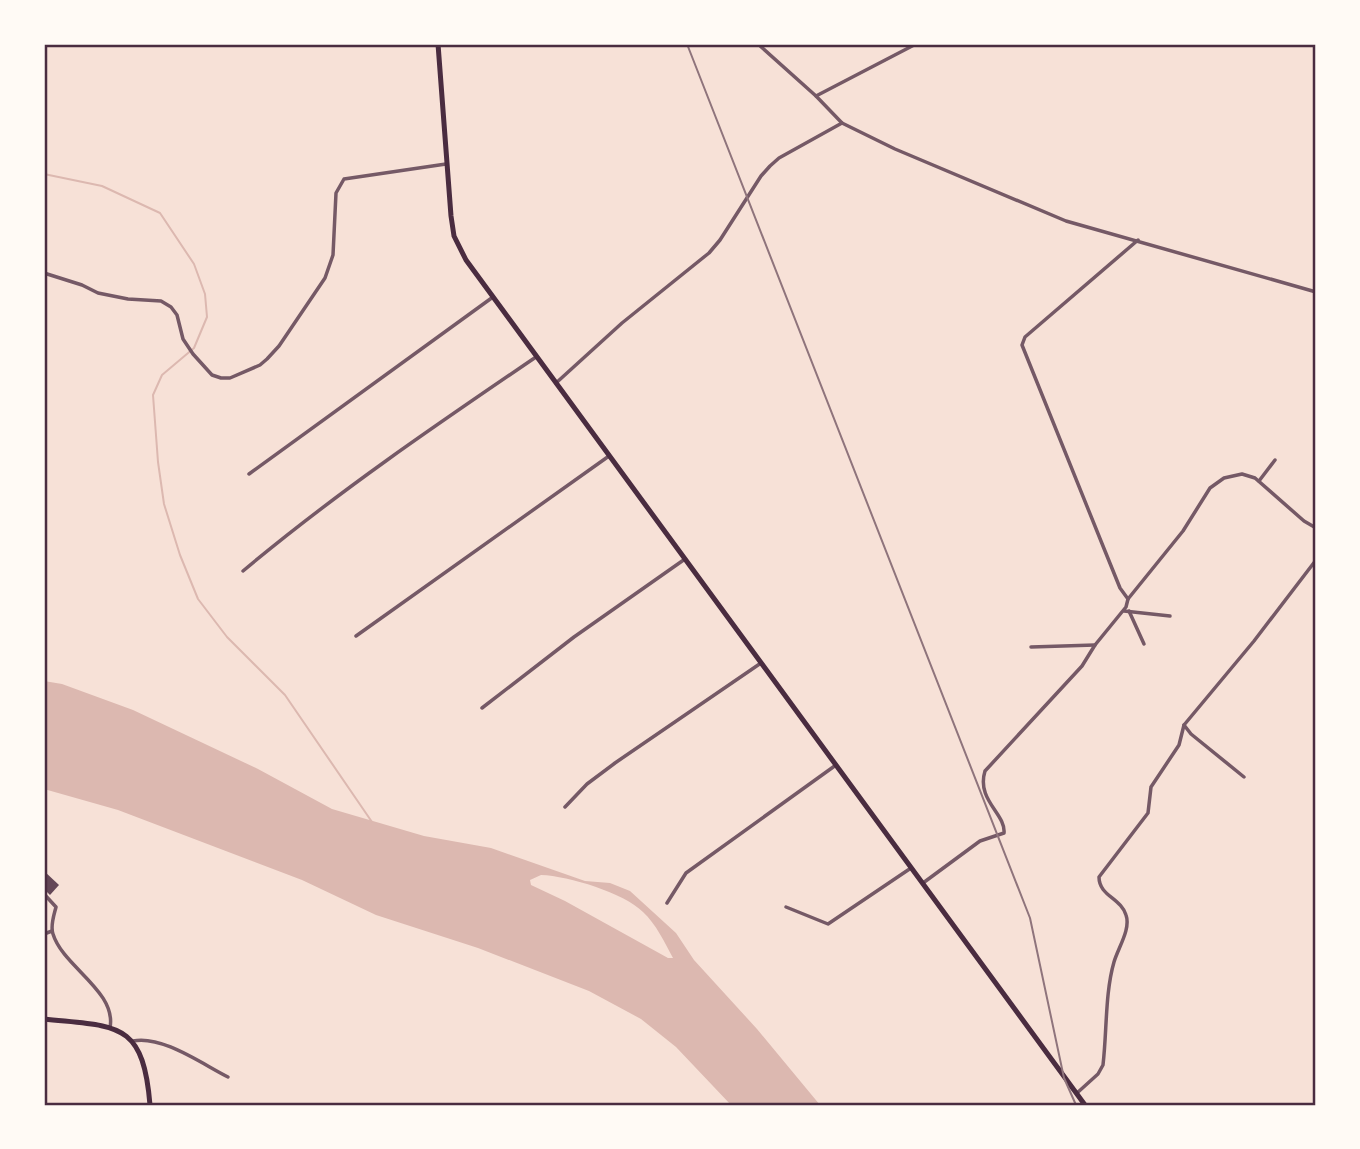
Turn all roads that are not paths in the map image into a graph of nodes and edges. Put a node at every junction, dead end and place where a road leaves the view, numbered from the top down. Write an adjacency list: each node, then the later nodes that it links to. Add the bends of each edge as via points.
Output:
1 (438, 44): 6 (main road)
2 (758, 44): 4 (street)
3 (916, 44): 4 (street)
4 (817, 96): 5 (street)
5 (842, 122): 7 (street, via 1066,221); 12 (street, via 779,158 761,176 709,253)
6 (446, 164): 8 (street, via 348,177 341,183 326,278 279,346 260,365 230,378 212,375 193,354 177,315 161,301 98,293); 10 (main road, via 454,236)
7 (1138, 240): 9 (street); 21 (street, via 1025,337 1022,345)
8 (44, 273)
9 (1316, 292)
10 (493, 297): 11 (main road); 15 (street)
11 (536, 357): 12 (main road); 20 (street, via 312,514)
12 (556, 383): 13 (main road)
13 (609, 456): 18 (main road); 24 (street)
14 (1275, 460): 16 (street)
15 (249, 474)
16 (1259, 481): 17 (street); 21 (street, via 1232,474 1216,483)
17 (1316, 528)
18 (685, 559): 28 (main road); 29 (street)
19 (1316, 560): 30 (street)
20 (243, 571)
21 (1128, 599): 22 (street)
22 (1126, 611): 23 (street); 25 (street); 26 (street)
23 (1170, 616)
24 (356, 636)
25 (1144, 644)
26 (1095, 645): 27 (street); 35 (street, via 1077,673 985,772 983,787 1004,833 980,841)
27 (1031, 647)
28 (761, 663): 31 (main road); 33 (street, via 615,763)
29 (482, 708)
30 (1184, 725): 32 (street); 45 (street, via 1179,745 1151,787 1148,813 1099,877 1103,890 1127,916 1126,928 1110,979 1103,1065)
31 (836, 765): 34 (main road); 37 (street, via 692,869)
32 (1244, 777)
33 (565, 807)
34 (911, 867): 35 (main road); 38 (street, via 828,924)
35 (923, 883): 45 (main road)
36 (44, 894): 39 (street, via 56,907)
37 (667, 903)
38 (786, 907)
39 (52, 931): 40 (street); 42 (street, via 112,1015)
40 (44, 934)
41 (44, 1019): 42 (main road)
42 (110, 1028): 43 (main road)
43 (133, 1041): 44 (street, via 162,1044); 46 (main road, via 142,1061)
44 (228, 1077)
45 (1076, 1094): 47 (main road)
46 (150, 1105)
47 (1085, 1105)

